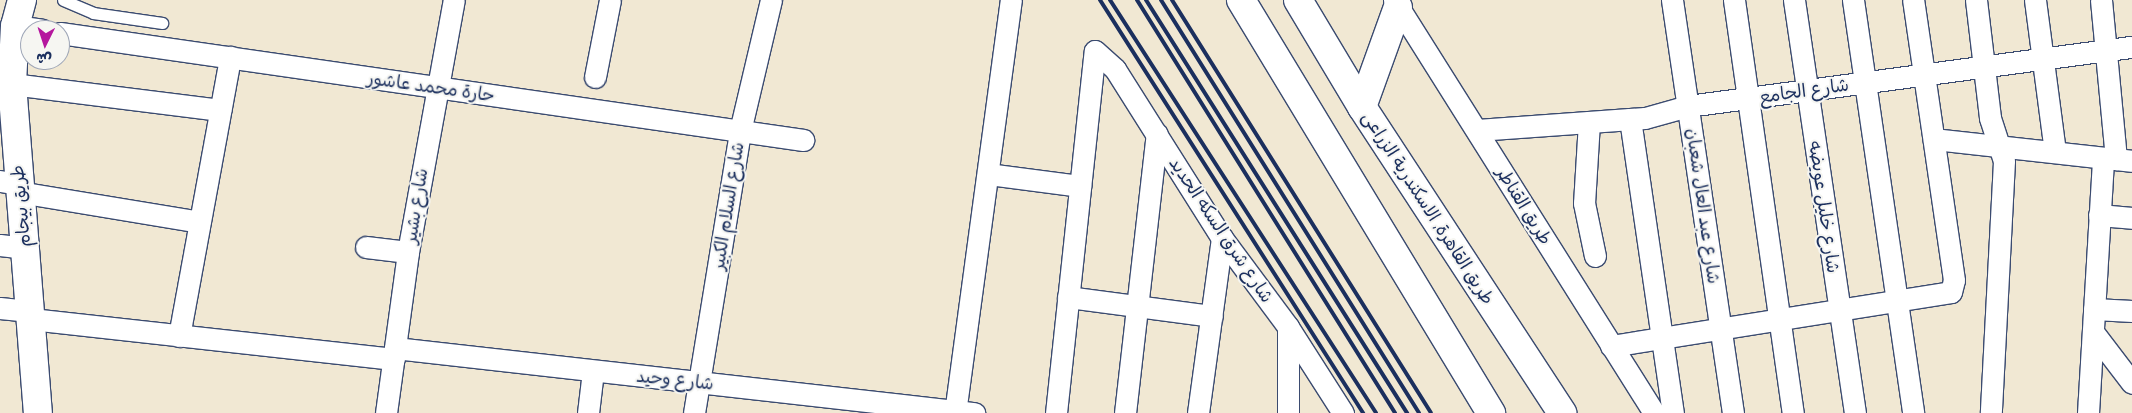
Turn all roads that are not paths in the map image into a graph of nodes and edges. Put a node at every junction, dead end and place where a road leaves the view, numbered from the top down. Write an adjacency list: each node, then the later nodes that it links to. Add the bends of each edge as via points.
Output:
1 (22, 0): 20 (main road, طريق بيجام)
2 (63, 0): 18 (lane, via 93,13)
3 (454, 0): 30 (street, شارع بشير)
4 (610, 0): 27 (street)
5 (1011, 0): 47 (street)
6 (1241, 0): 88 (main road)
7 (1298, 0): 34 (main road, طريق القاهرة, الاسكندرية الزراعى)
8 (1672, 0): 33 (street, شارع عبد العال شعبان)
9 (1734, 0): 32 (street)
10 (1794, 0): 31 (street, شارع خليل عويضه)
11 (1853, 0): 28 (street)
12 (1913, 0): 26 (street)
13 (1976, 0): 25 (street)
14 (2035, 0): 24 (street)
15 (2102, 0): 22 (street)
16 (767, 1): 39 (street, شارع السلام الكبير)
17 (1396, 4): 34 (main road); 38 (street, طريق القناطر)
18 (162, 23)
19 (70, 33): 23 (street, حارة محمد عاشور)
20 (9, 34): 29 (main road, طريق بيجام)
21 (2132, 47): 22 (street, شارع الجامع)
22 (2106, 50): 24 (street, شارع الجامع); 46 (street)
23 (230, 57): 30 (street, حارة محمد عاشور); 35 (street)
24 (2043, 59): 25 (street, شارع الجامع); 45 (street)
25 (1984, 67): 26 (street, شارع الجامع); 44 (street, via 1990,118)
26 (1923, 75): 28 (street, شارع الجامع); 42 (street)
27 (595, 77)
28 (1864, 82): 31 (street, شارع الجامع); 59 (street)
29 (12, 84): 35 (street); 41 (main road, طريق بيجام)
30 (436, 87): 39 (street, حارة محمد عاشور); 56 (street, شارع بشير)
31 (1807, 90): 32 (street, شارع الجامع); 63 (street, شارع خليل عويضه)
32 (1748, 98): 33 (street, شارع الجامع); 67 (street)
33 (1688, 106): 36 (street, شارع الجامع); 69 (street, شارع عبد العال شعبان)
34 (1362, 107): 89 (main road, طريق القاهرة, الاسكندرية الزراعى)
35 (220, 110): 52 (street)
36 (1630, 119): 37 (street, شارع الجامع); 72 (street)
37 (1589, 122): 38 (street, شارع الجامع); 57 (street, via 1584,204)
38 (1477, 130): 73 (street, طريق القناطر)
39 (740, 132): 43 (street, حارة محمد عاشور); 76 (street, شارع السلام الكبير)
40 (1157, 134): 49 (street, شارع شرق السكه الحديد, via 1115,69 1095,51); 53 (street, شارع شرق السكه الحديد); 60 (street)
41 (7, 135): 48 (main road, طريق بيجام)
42 (1934, 139): 44 (street); 59 (street, via 1954,287 1946,294)
43 (803, 140)
44 (2001, 146): 45 (street); 96 (street, via 2004,162)
45 (2055, 152): 46 (street)
46 (2117, 159): 50 (street)
47 (988, 174): 49 (street); 78 (street)
48 (12, 186): 52 (street); 54 (main road, طريق بيجام)
49 (1080, 186): 58 (street)
50 (2099, 215): 51 (street); 62 (street)
51 (2132, 218)
52 (200, 222): 71 (street)
53 (1222, 238): 66 (street); 68 (street, شارع شرق السكه الحديد)
54 (12, 246): 65 (main road, طريق بيجام)
55 (366, 247): 56 (street)
56 (408, 252): 74 (street, شارع بشير)
57 (1595, 256)
58 (1068, 297): 60 (street); 83 (street)
59 (1896, 302): 63 (street); 95 (street)
60 (1137, 307): 66 (street); 84 (street)
61 (0, 308): 65 (street, شارع وحيد)
62 (2094, 309): 64 (street); 70 (street)
63 (1840, 310): 67 (street); 94 (street, شارع خليل عويضه)
64 (2132, 311)
65 (30, 315): 71 (street, شارع وحيد); 79 (main road, طريق بيجام)
66 (1212, 316): 85 (street)
67 (1780, 320): 69 (street); 93 (street)
68 (1288, 327): 86 (street); 87 (street, شارع شرق السكه الحديد)
69 (1721, 329): 72 (street); 92 (street, شارع عبد العال شعبان)
70 (2093, 332): 77 (street); 97 (street)
71 (180, 336): 74 (street, شارع وحيد)
72 (1662, 338): 73 (street); 91 (street)
73 (1611, 346): 90 (street, طريق القناطر)
74 (394, 354): 75 (street, شارع وحيد); 80 (street, شارع بشير)
75 (593, 371): 76 (street, شارع وحيد); 81 (street)
76 (699, 383): 78 (street, شارع وحيد); 82 (street, شارع السلام الكبير)
77 (2132, 383)
78 (961, 412)
79 (38, 413)
80 (386, 413)
81 (588, 413)
82 (694, 413)
83 (1056, 413)
84 (1125, 413)
85 (1198, 413)
86 (1288, 413)
87 (1343, 413)
88 (1491, 413)
89 (1562, 413)
90 (1654, 413)
91 (1673, 413)
92 (1733, 413)
93 (1794, 413)
94 (1855, 413)
95 (1913, 413)
96 (1991, 413)
97 (2088, 413)

